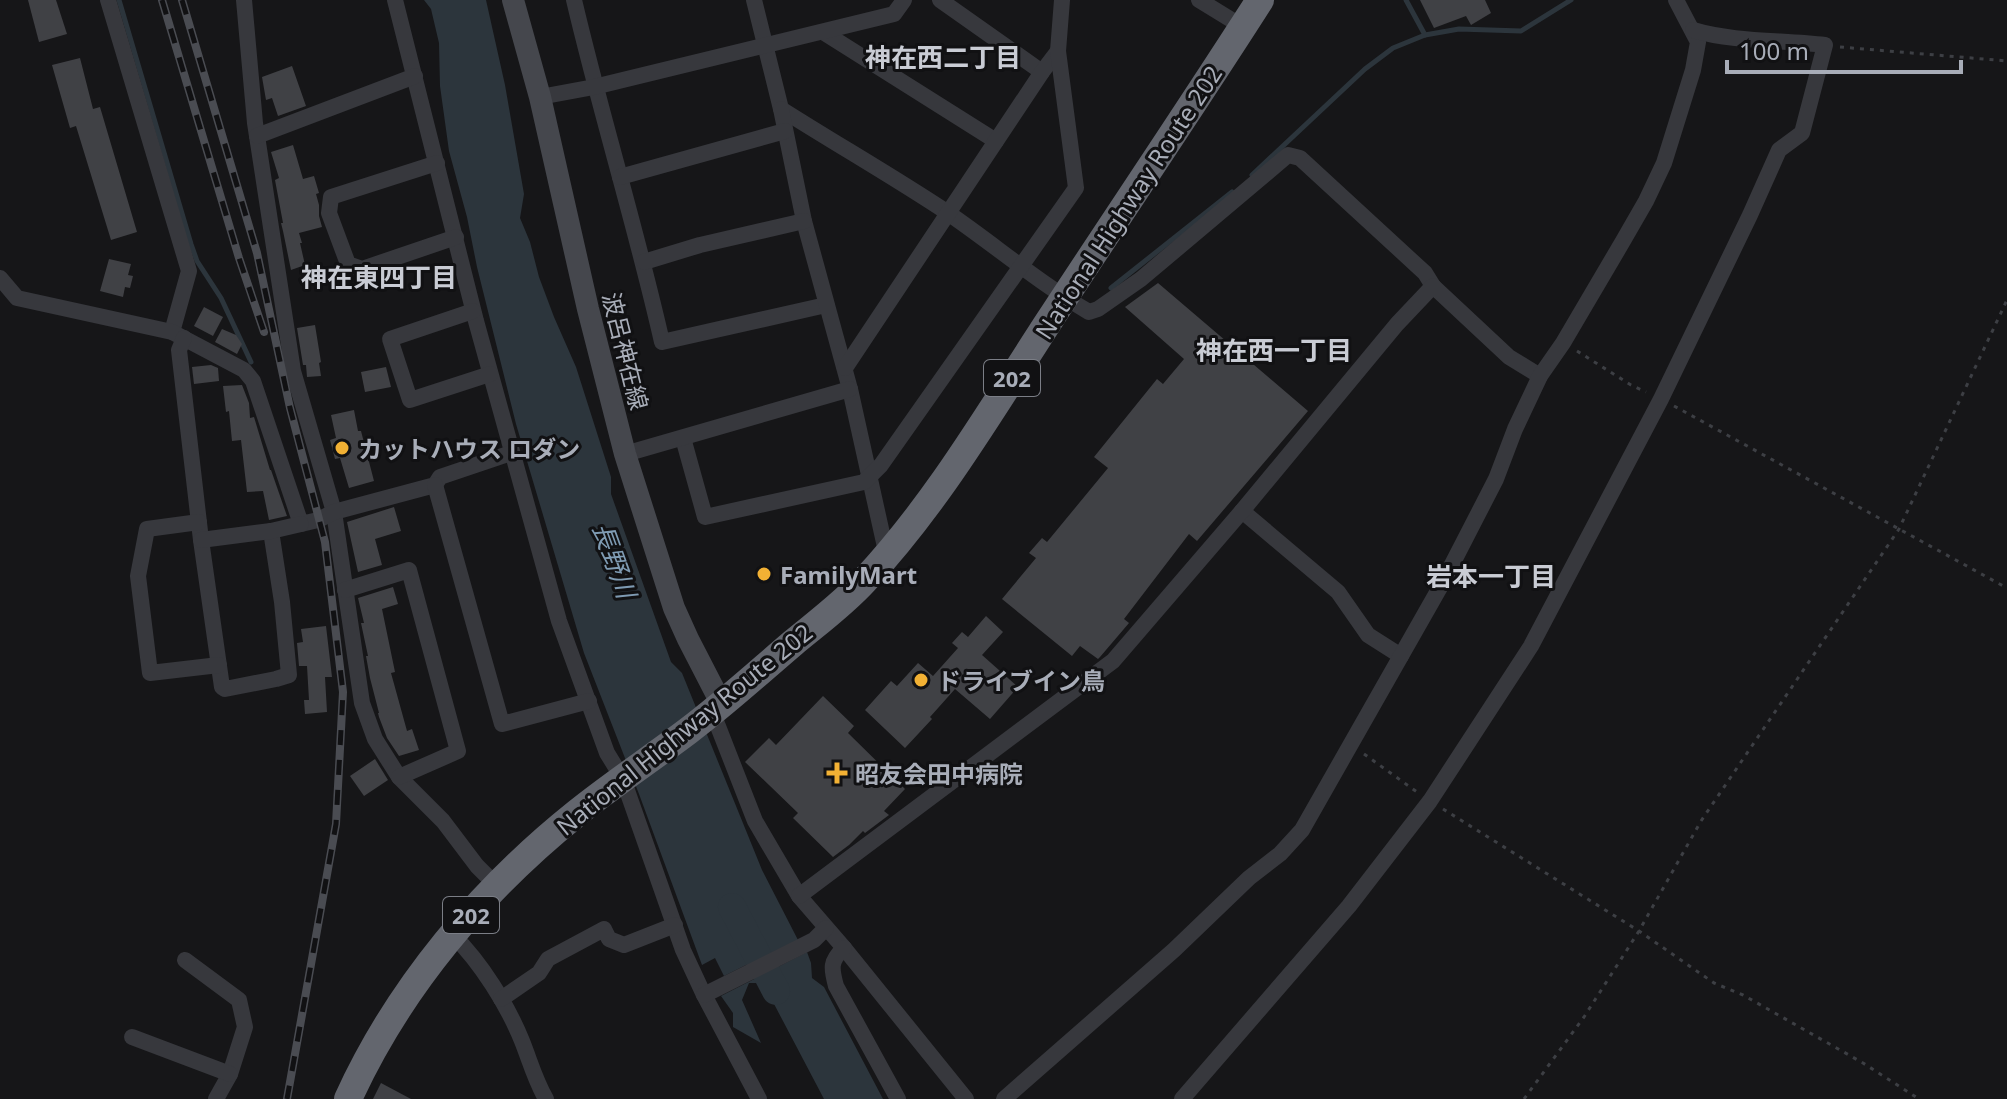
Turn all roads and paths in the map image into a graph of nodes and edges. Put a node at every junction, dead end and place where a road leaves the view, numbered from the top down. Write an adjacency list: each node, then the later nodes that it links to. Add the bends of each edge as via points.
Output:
1 (108, 0): 43 (street, via 189,271)
2 (244, 0): 26 (street)
3 (395, 0): 21 (street)
4 (513, 0): 23 (main road, 波呂神在線)
5 (574, 0): 22 (street)
6 (754, 0): 17 (street)
7 (904, 0): 15 (street, via 894,14)
8 (940, 0): 20 (street)
9 (1062, 0): 18 (street)
10 (1199, 0): 13 (street)
11 (1260, 0): 13 (highway, National Highway Route 202 / 202)
12 (1676, 0): 14 (street)
13 (1243, 27): 39 (highway, National Highway Route 202 / 202)
14 (1693, 30): 16 (street); 44 (street, via 1698,42 1693,70 1664,163)
15 (823, 32): 17 (street); 27 (street)
16 (1825, 45): 19 (path); 49 (street, via 1802,133 1779,150)
17 (764, 46): 22 (street); 24 (street)
18 (1058, 51): 20 (street); 34 (street, via 1076,188)
19 (2007, 61)
20 (1042, 72): 27 (street)
21 (415, 76): 26 (street); 28 (street)
22 (594, 87): 23 (street); 29 (street)
23 (540, 97): 52 (main road, 波呂神在線)
24 (781, 109): 25 (street); 30 (street)
25 (785, 131): 29 (street); 31 (street)
26 (257, 136): 56 (street, via 293,371)
27 (996, 141): 30 (street)
28 (437, 163): 32 (street); 32 (street, via 331,197 329,213 348,264 362,269)
29 (620, 177): 33 (street)
30 (949, 214): 34 (street); 45 (street)
31 (804, 221): 33 (street); 41 (street)
32 (456, 237): 42 (street)
33 (644, 262): 41 (street, via 662,342)
34 (1019, 267): 39 (street); 53 (street)
35 (0, 278): 38 (street)
36 (1433, 286): 39 (street, via 1300,158 1288,155 1098,309 1089,312); 47 (street, via 1509,357); 55 (street)
37 (0, 292): 38 (street)
38 (17, 298): 43 (street)
39 (1064, 298): 62 (highway, National Highway Route 202 / 202, via 963,454)
40 (2007, 300): 59 (path)
41 (826, 305): 45 (street)
42 (473, 311): 46 (street); 46 (street, via 390,339 410,400)
43 (178, 335): 57 (street); 58 (street, via 244,370 253,381)
44 (1563, 343): 47 (street); 49 (path)
45 (845, 368): 48 (street)
46 (490, 374): 51 (street)
47 (1540, 376): 65 (street, via 1496,479)
48 (850, 389): 50 (street); 53 (street)
49 (1661, 399): 59 (path); 72 (street, via 1531,646)
50 (683, 438): 52 (street); 53 (street, via 705,517 864,482)
51 (511, 453): 54 (street, via 440,477); 67 (street, via 559,621)
52 (625, 454): 68 (main road, 波呂神在線, via 674,608)
53 (869, 476): 62 (street)
54 (435, 485): 56 (street); 67 (street, via 502,724)
55 (1242, 511): 65 (street, via 1338,592 1368,635); 74 (street, via 1113,661)
56 (334, 512): 58 (street); 64 (street)
57 (199, 522): 61 (street); 66 (street, via 147,529 138,576 150,673)
58 (301, 524): 60 (street)
59 (1899, 529): 63 (path); 77 (path, via 1701,821)
60 (271, 531): 61 (street); 66 (street, via 289,675 225,689)
61 (201, 540): 66 (street)
62 (887, 556): 68 (highway, National Highway Route 202 / 202)
63 (2007, 588)
64 (345, 590): 71 (street, via 362,703 375,739); 71 (street, via 409,570 458,751)
65 (1401, 656): 69 (street)
66 (219, 665)
67 (589, 701): 70 (street, via 607,753)
68 (717, 707): 70 (highway, National Highway Route 202 / 202); 74 (street, via 755,821)
69 (1352, 744): 72 (path); 91 (street, via 1302,830 1280,854)
70 (630, 774): 73 (highway, National Highway Route 202 / 202, via 576,813); 75 (street)
71 (399, 777): 73 (street)
72 (1430, 801): 77 (path); 92 (street, via 1349,906)
73 (496, 885): 78 (highway, National Highway Route 202 / 202)
74 (799, 896): 76 (street)
75 (675, 925): 81 (street); 82 (street, via 624,945 609,939 604,929 548,959 539,973)
76 (826, 928): 79 (street); 81 (street, via 814,940)
77 (1639, 931): 93 (path); 94 (path, via 1714,983)
78 (453, 935): 82 (street); 86 (highway, National Highway Route 202 / 202, via 389,1021)
79 (844, 948): 89 (street, via 834,957 836,986); 90 (street)
80 (185, 960): 84 (street, via 239,1000 245,1027)
81 (704, 995): 88 (street)
82 (501, 999): 87 (street)
83 (132, 1037): 84 (street)
84 (230, 1074): 85 (street)
85 (216, 1099)
86 (348, 1099)
87 (546, 1099)
88 (759, 1099)
89 (898, 1099)
90 (966, 1099)
91 (1004, 1099)
92 (1182, 1099)
93 (1524, 1099)
94 (1919, 1099)

